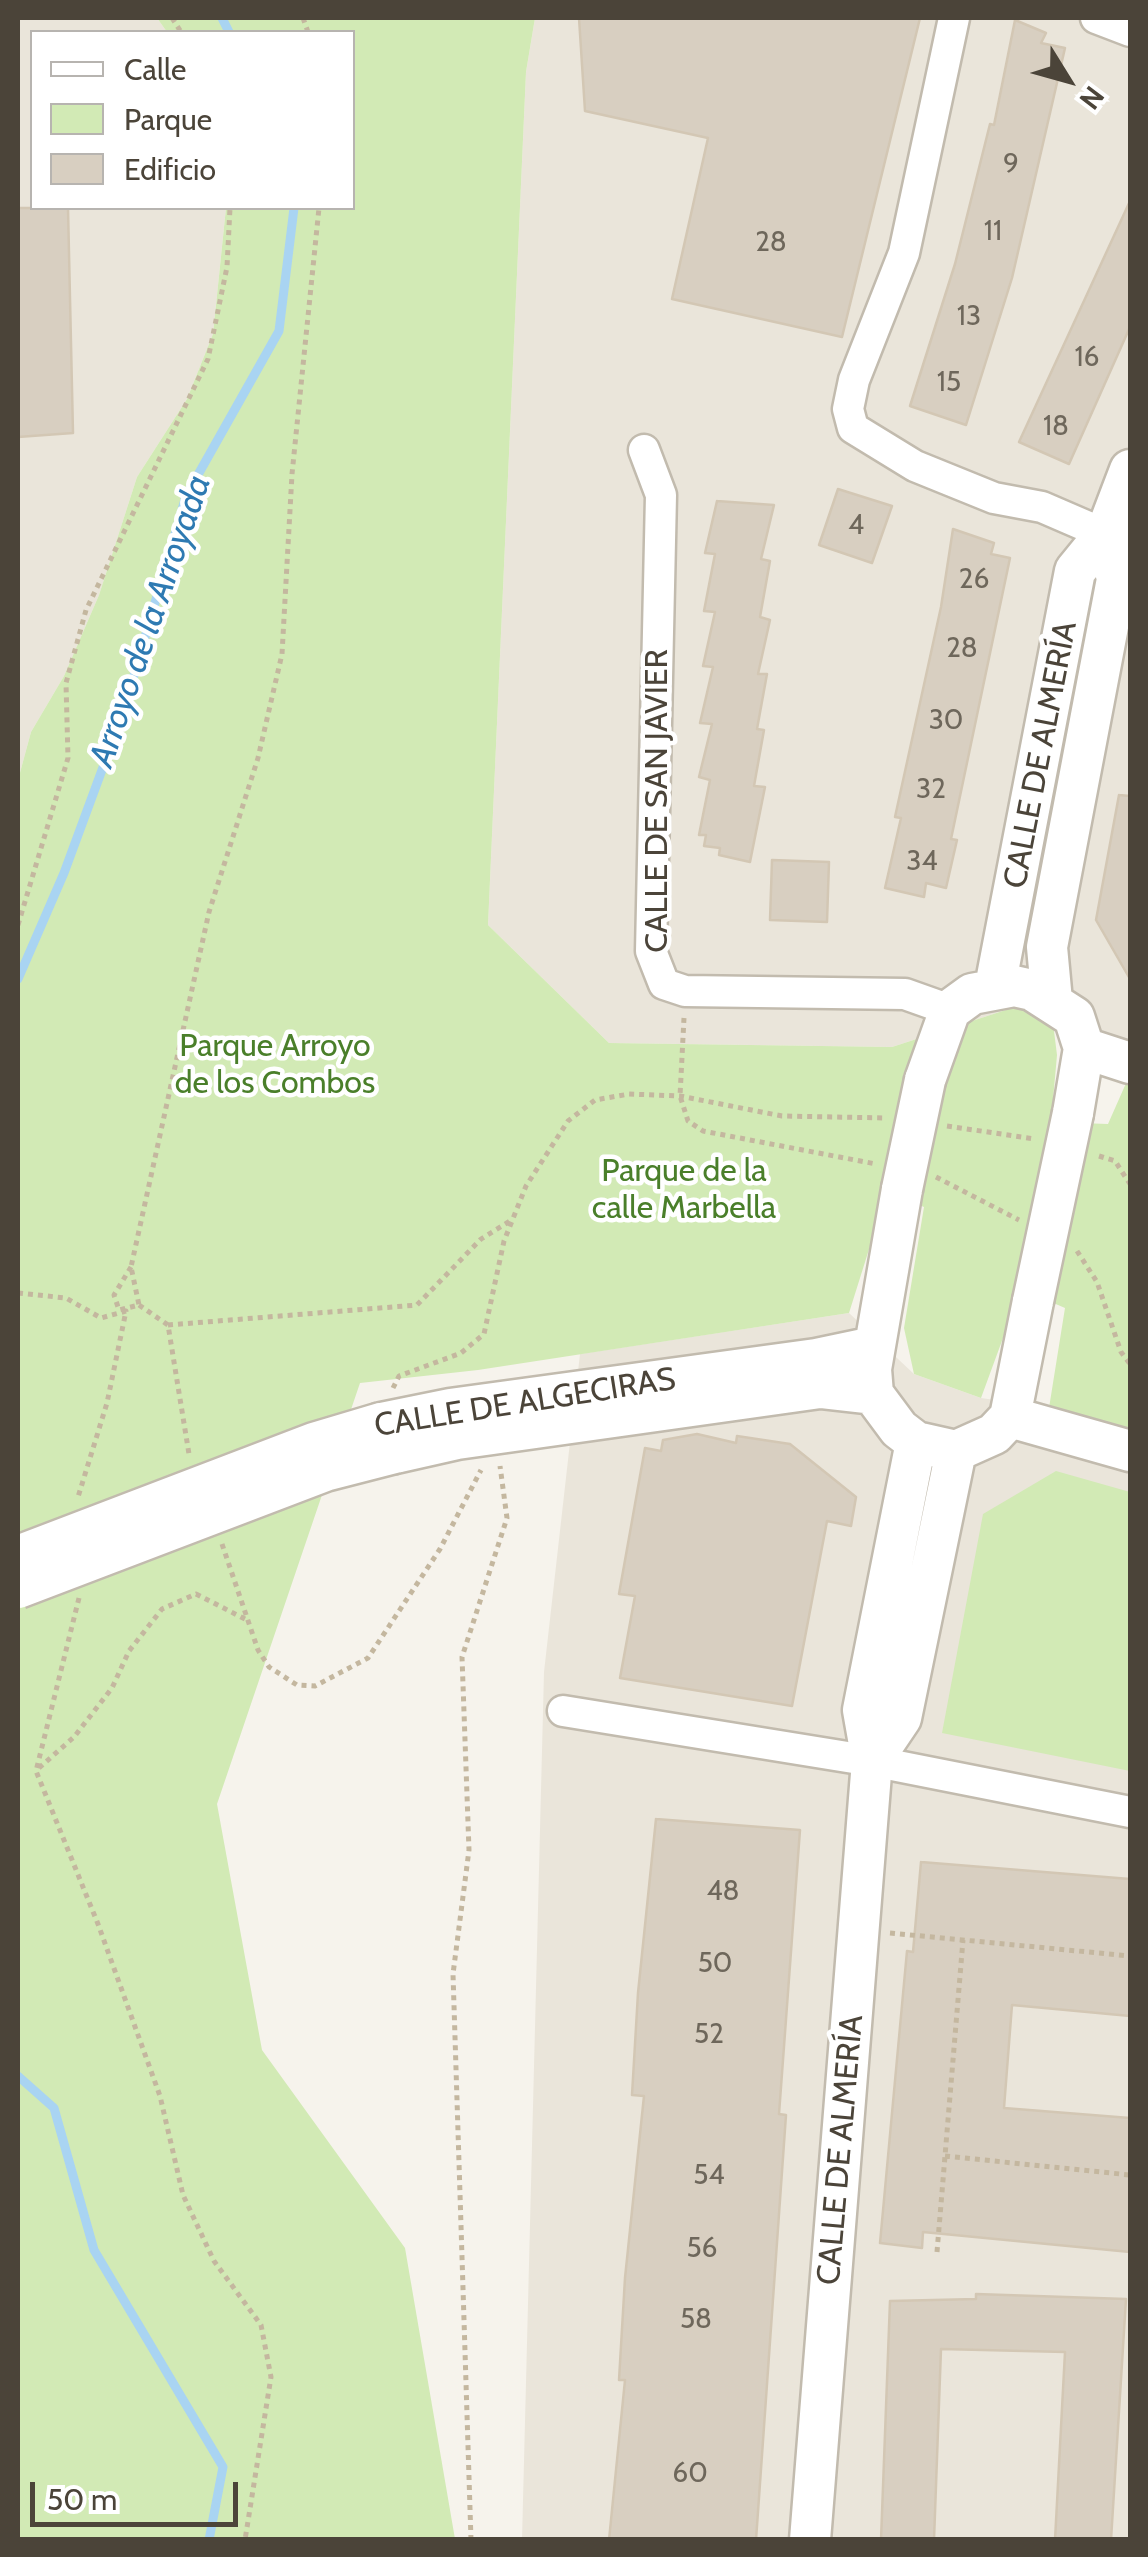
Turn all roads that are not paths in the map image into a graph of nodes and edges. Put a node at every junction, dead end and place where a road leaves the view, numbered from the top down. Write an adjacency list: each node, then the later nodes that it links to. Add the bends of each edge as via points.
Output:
1 (954, 18): 6 (street, via 904,253 854,380 848,409 853,428 915,466)
2 (1096, 18): 3 (street)
3 (1130, 31)
4 (644, 450): 9 (street, CALLE DE SAN JAVIER, via 661,495 651,951 664,984 685,991 904,994)
5 (1130, 470): 6 (street, CALLE DE ALMERÍA)
6 (1118, 539): 7 (street, CALLE DE ALMERÍA, via 1075,571); 8 (street, CALLE DE ALMERÍA, via 1117,578 1048,946)
7 (995, 987): 8 (street, via 1032,990); 9 (street)
8 (1052, 1001): 10 (street, via 1074,1017)
9 (950, 1010): 12 (street, bridge, via 925,1080)
10 (1084, 1048): 11 (street); 14 (street, bridge)
11 (1130, 1063)
12 (874, 1346): 13 (street); 15 (street, CALLE DE ALGECIRAS)
13 (873, 1394): 15 (street, CALLE DE ALGECIRAS, via 820,1388 496,1434); 16 (street, via 882,1412)
14 (1010, 1417): 17 (street, via 994,1434); 18 (street)
15 (389, 1422): 19 (street, CALLE DE ALGECIRAS, bridge, via 314,1443); 20 (street, CALLE DE ALGECIRAS, bridge, via 325,1471)
16 (916, 1442): 17 (street); 22 (street, CALLE DE ALMERÍA, via 862,1710)
17 (956, 1450): 22 (street, CALLE DE ALMERÍA, via 901,1718)
18 (1130, 1451)
19 (18, 1556)
20 (18, 1588)
21 (563, 1712): 22 (street)
22 (872, 1761): 23 (street); 24 (street, CALLE DE ALMERÍA)
23 (1130, 1812)
24 (810, 2540)

